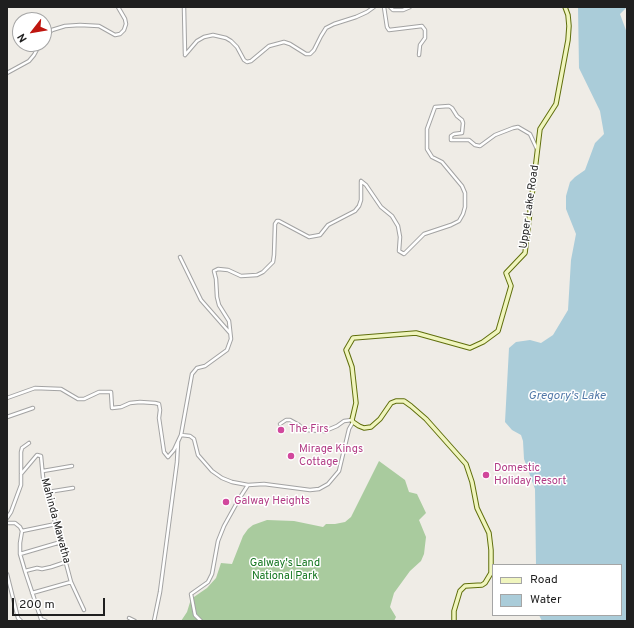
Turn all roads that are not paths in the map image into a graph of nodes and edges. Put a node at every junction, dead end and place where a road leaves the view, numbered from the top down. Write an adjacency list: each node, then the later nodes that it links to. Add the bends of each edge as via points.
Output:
1 (118, 7): 8 (street, via 126,19 124,30 120,34 115,35 99,26 65,26)
2 (184, 7): 3 (street, via 185,55 197,41 213,35 226,38 237,47 247,62 269,46 284,42 310,54 326,28)
3 (374, 7)
4 (384, 7): 10 (street, via 389,30 422,26 425,38 420,45)
5 (390, 7): 6 (street, via 393,10 403,10)
6 (410, 7)
7 (565, 7): 12 (street, Upper Lake Road, via 568,15 568,40 556,104 540,129)
8 (52, 30)
9 (36, 52): 11 (street, via 29,61)
10 (419, 55)
11 (7, 73)
12 (537, 148): 14 (street, via 530,134 518,127 495,135 480,146 469,140 451,140 454,134 462,133 464,123 449,106 435,107 427,128 427,149 462,186 465,207 459,221 424,234 404,254 399,251 398,226 361,182 359,206 355,211 328,225 320,235 309,237 277,221 274,224 273,262 258,276 241,276 228,270 214,271 217,297 229,321); 18 (street, Upper Lake Road, via 525,253 506,273 511,286 498,331 470,348 416,333 353,338 346,350 352,367 356,404)
13 (180, 257): 14 (street, via 200,300)
14 (230, 333): 20 (street, via 231,339 227,350 205,366 197,368 192,374)
15 (7, 398): 21 (street, via 35,388 61,389 78,399 99,392 111,392 112,408 140,402 159,404 164,452 168,457)
16 (33, 408): 17 (street)
17 (7, 417)
18 (353, 421): 19 (street, via 344,421 325,431 304,430 290,420); 26 (street, via 339,470 328,484 320,489); 47 (street, via 364,428 371,427 391,403 404,401 426,419 466,464 478,508 489,533 491,573 482,585 465,586 460,591)
19 (280, 424)
20 (181, 435): 21 (street); 26 (street, via 194,439 198,455 212,471 232,482)
21 (178, 442): 45 (street, via 162,577)
22 (29, 443): 25 (street, via 22,448)
23 (72, 466): 24 (street)
24 (42, 471): 25 (street, Mahinda Mawatha, via 42,458 37,455); 28 (street, Mahinda Mawatha)
25 (21, 474): 29 (street, Mahinda Mawatha, via 20,485)
26 (248, 485): 46 (street, via 224,526 208,582 191,594 195,615)
27 (73, 488): 28 (street)
28 (48, 492): 31 (street, Mahinda Mawatha)
29 (7, 518)
30 (7, 523): 32 (street, via 15,523)
31 (56, 524): 32 (street); 33 (street, Mahinda Mawatha)
32 (22, 531): 34 (street)
33 (61, 542): 34 (street); 35 (street, Mahinda Mawatha)
34 (20, 554): 36 (street)
35 (66, 562): 36 (street); 38 (street, Mahinda Mawatha)
36 (25, 571): 39 (street)
37 (7, 574): 42 (street, via 18,618)
38 (72, 582): 39 (street); 40 (street, Mahinda Mawatha)
39 (32, 593): 43 (street, via 41,619)
40 (84, 610)
41 (129, 618): 44 (street)
42 (21, 621)
43 (46, 621)
44 (135, 621)
45 (154, 621)
46 (201, 621)
47 (454, 621)

